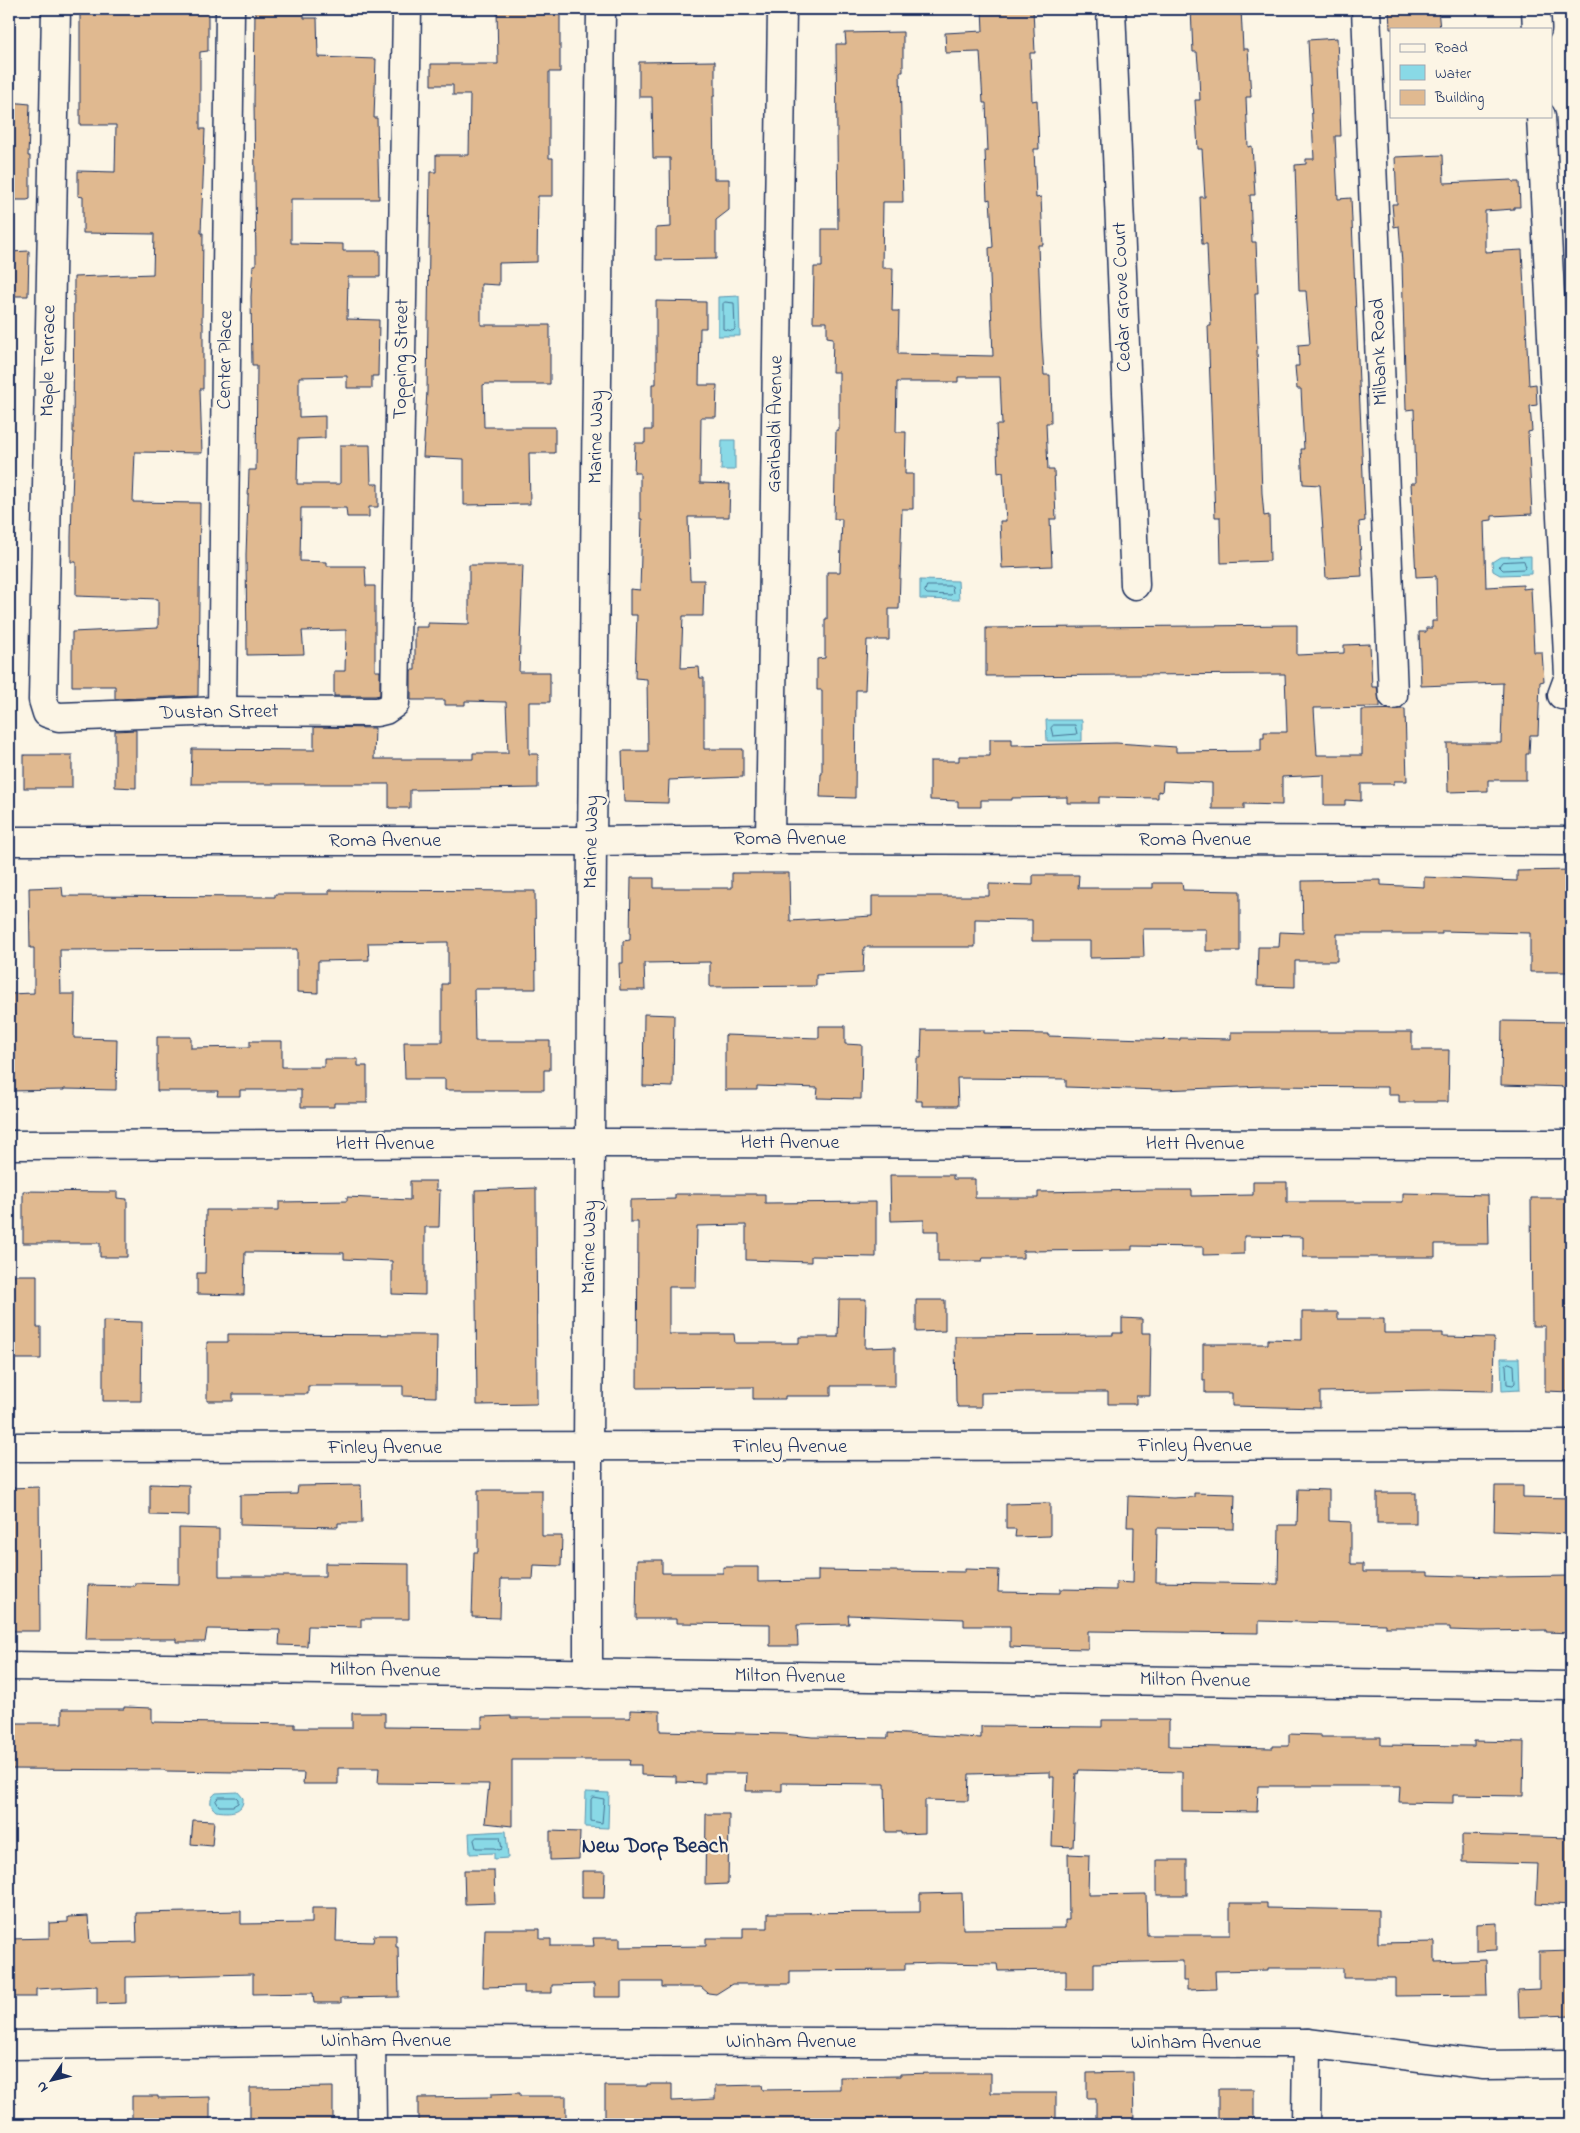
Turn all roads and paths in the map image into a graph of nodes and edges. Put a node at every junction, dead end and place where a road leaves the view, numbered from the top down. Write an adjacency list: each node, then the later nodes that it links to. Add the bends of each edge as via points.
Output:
1 (56, 9): 16 (street, Maple Terrace, via 43,700)
2 (230, 9): 15 (street, Center Place)
3 (407, 9): 14 (street, Topping Street, via 396,697)
4 (601, 9): 19 (street, Marine Way)
5 (782, 9): 17 (street, Garibaldi Avenue)
6 (1111, 9): 11 (street, Cedar Grove Court)
7 (1366, 9): 12 (street, Milbank Road)
8 (1536, 9): 9 (street)
9 (1537, 28)
10 (1541, 118): 13 (street, via 1569,676)
11 (1135, 584)
12 (1393, 695)
13 (1562, 695)
14 (390, 707): 15 (street, Dustan Street, via 377,712)
15 (222, 711): 16 (street, Dustan Street, via 59,717)
16 (47, 713)
17 (770, 839): 19 (street, Roma Avenue); 20 (street, Roma Avenue)
18 (9, 841): 19 (street, Roma Avenue)
19 (592, 841): 21 (street, Marine Way)
20 (1571, 841)
21 (591, 1143): 22 (street, Hett Avenue); 23 (street, Hett Avenue); 26 (street, Marine Way)
22 (1571, 1144)
23 (9, 1145)
24 (1571, 1445): 26 (street, Finley Avenue)
25 (9, 1447): 26 (street, Finley Avenue)
26 (588, 1448): 28 (street, Marine Way)
27 (9, 1666): 28 (street, Milton Avenue)
28 (588, 1674): 29 (street, Milton Avenue)
29 (1571, 1686)
30 (371, 2041): 31 (street, Winham Avenue); 32 (street, Winham Avenue); 34 (street)
31 (1307, 2043): 33 (street, Winham Avenue, via 1484,2065); 35 (street)
32 (9, 2045)
33 (1571, 2064)
34 (372, 2124)
35 (1306, 2124)

